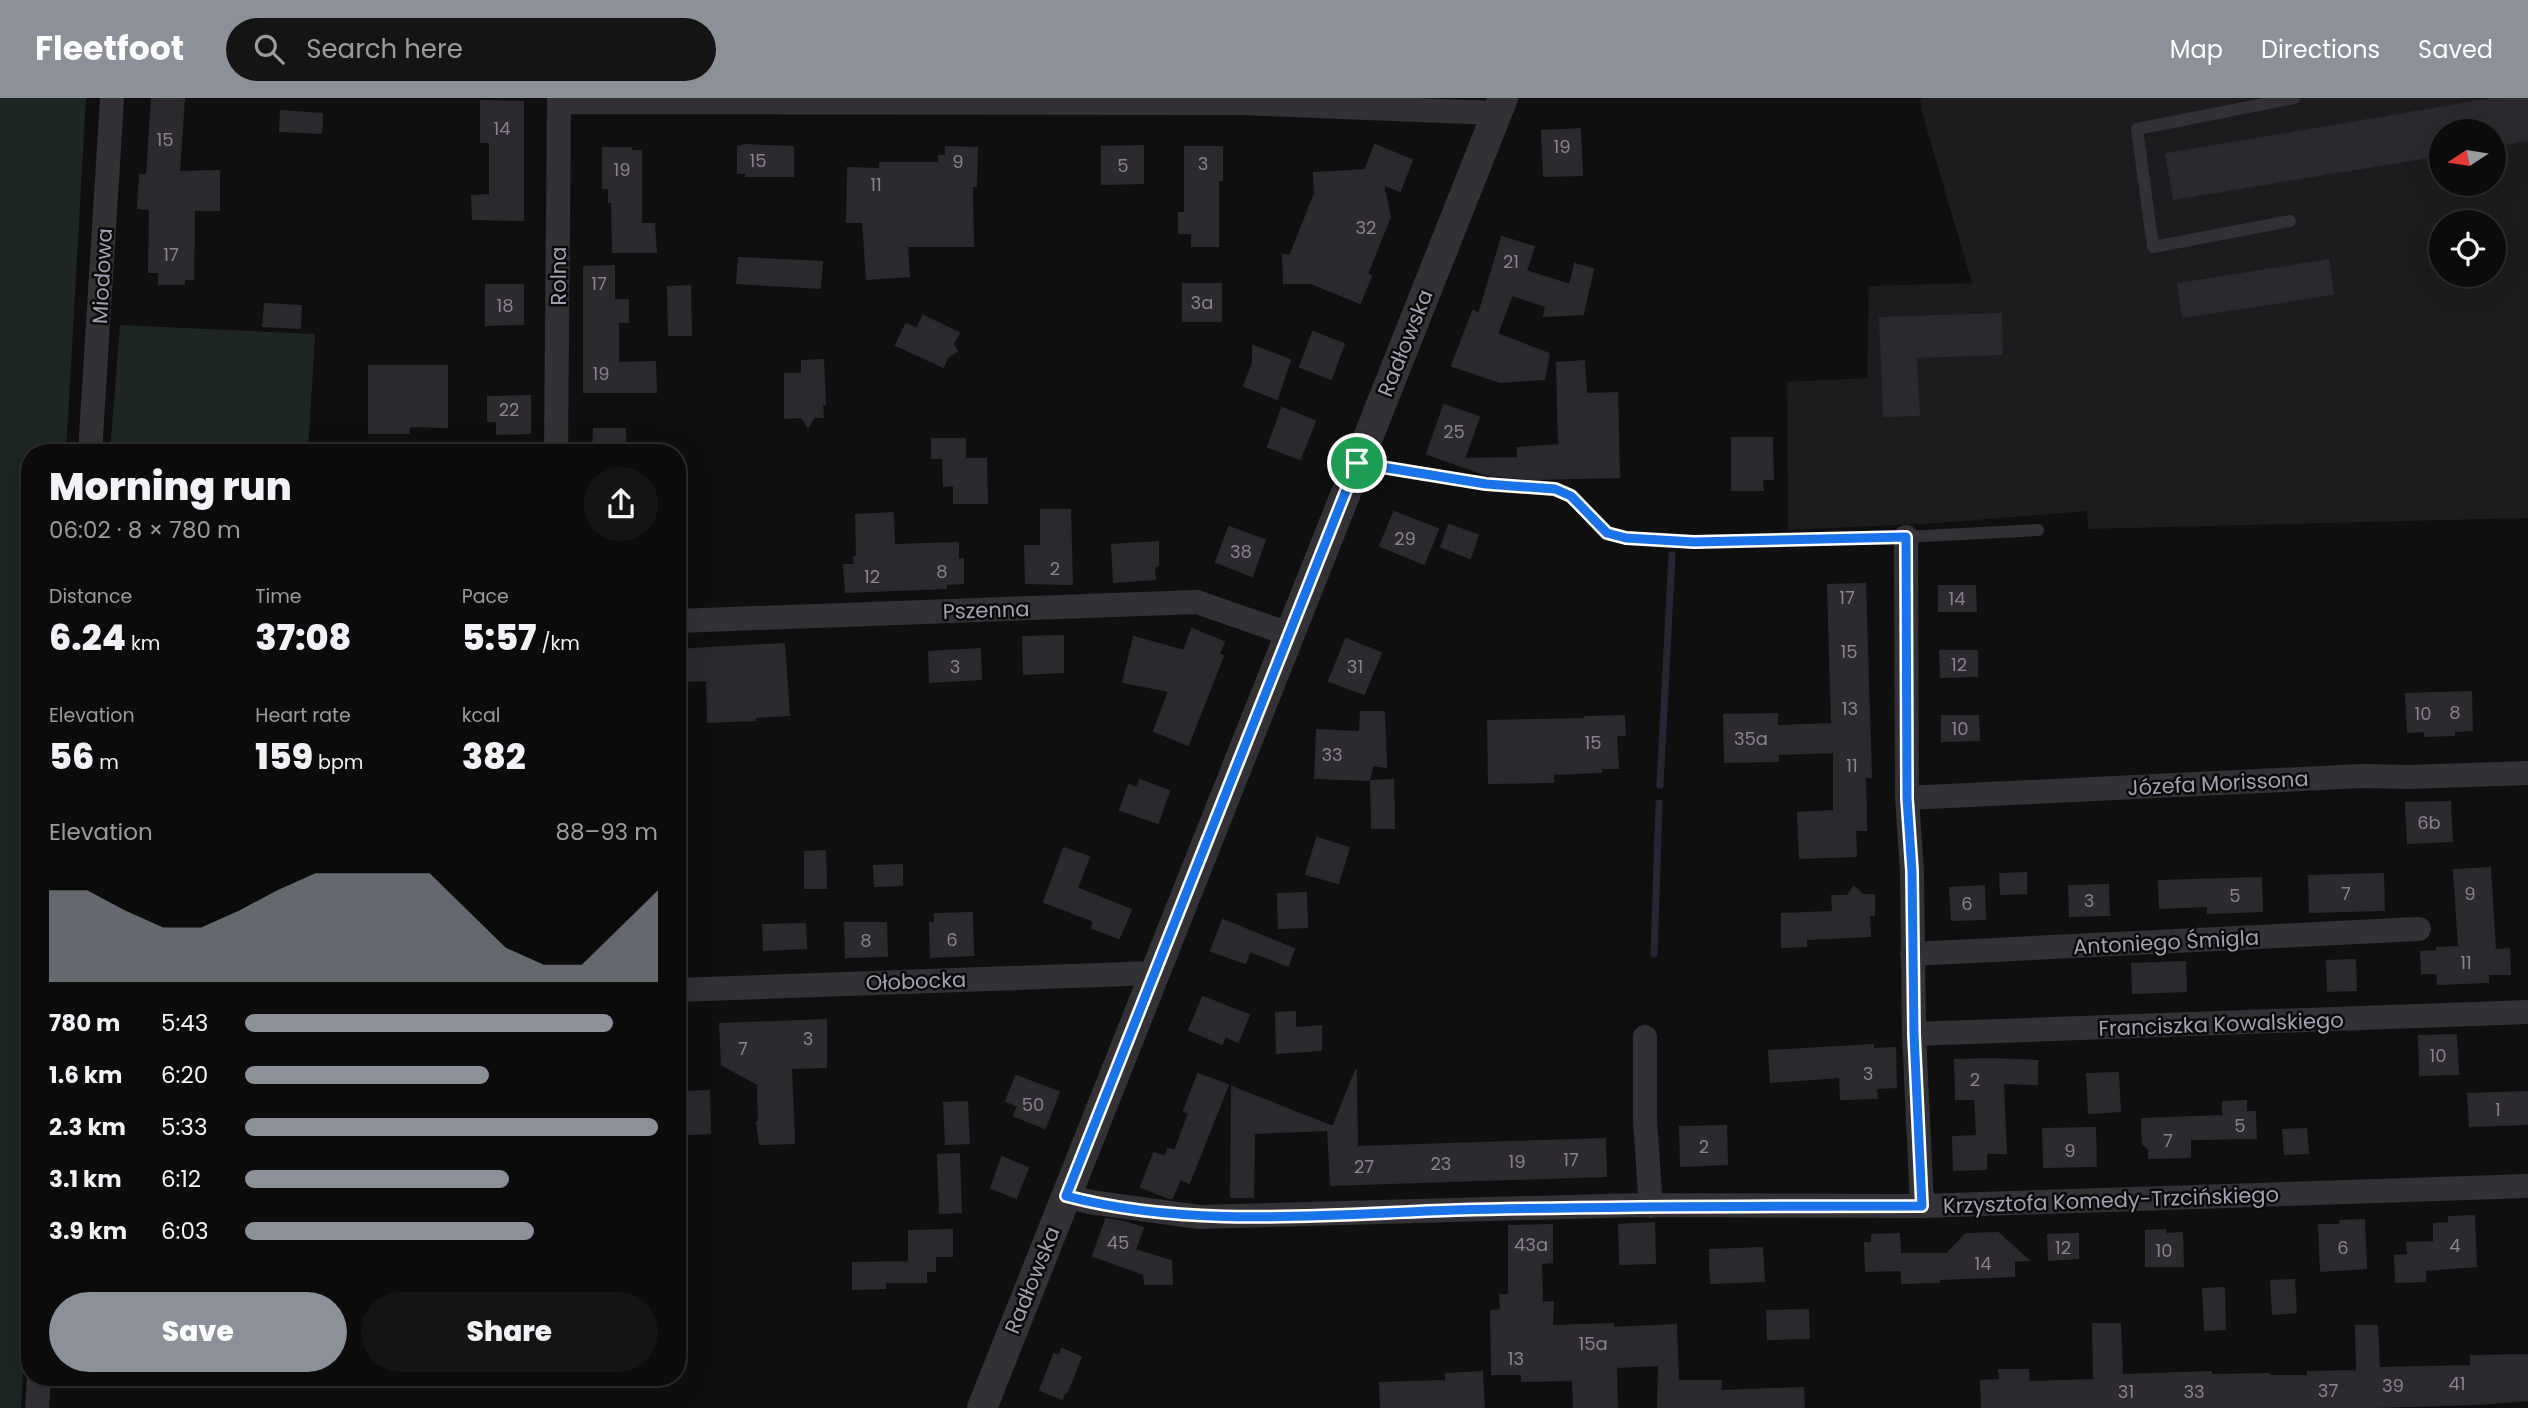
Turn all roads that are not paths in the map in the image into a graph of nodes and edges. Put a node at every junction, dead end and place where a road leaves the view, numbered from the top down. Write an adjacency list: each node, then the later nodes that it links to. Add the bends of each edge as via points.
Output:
1 (112, 98): 6 (street, Miodowa)
2 (2294, 98): 5 (lane, via 2137,129 2153,247)
3 (559, 100): 4 (street); 7 (street, Rolna)
4 (1500, 106): 8 (street, Radłowska)
5 (2290, 221)
6 (91, 444)
7 (556, 444)
8 (1357, 463): 10 (lane, via 1486,484 1555,489 1571,496 1607,533 1626,538 1694,542); 12 (street, Radłowska)
9 (2038, 530): 10 (lane)
10 (1906, 537): 14 (street)
11 (686, 621): 12 (street, Pszenna, via 1197,602)
12 (1289, 634): 17 (street, Radłowska)
13 (2528, 773): 14 (street, Józefa Morissona, via 2363,776)
14 (1907, 798): 16 (street)
15 (2419, 929): 16 (street, Antoniego Śmigla)
16 (1912, 954): 20 (street)
17 (1155, 973): 18 (street, Ołobocka); 23 (street, Radłowska)
18 (686, 990)
19 (2528, 1012): 20 (street, Franciszka Kowalskiego)
20 (1914, 1034): 25 (street)
21 (1645, 1037): 24 (street)
22 (2528, 1186): 25 (street, Krzysztofa Komedy-Trzcińskiego)
23 (1066, 1196): 24 (street, Krzysztofa Komedy-Trzcińskiego, via 1199,1217); 28 (street, Radłowska)
24 (1651, 1206): 25 (street, Krzysztofa Komedy-Trzcińskiego)
25 (1922, 1206)
26 (38, 1386): 27 (street)
27 (37, 1408)
28 (982, 1408)

